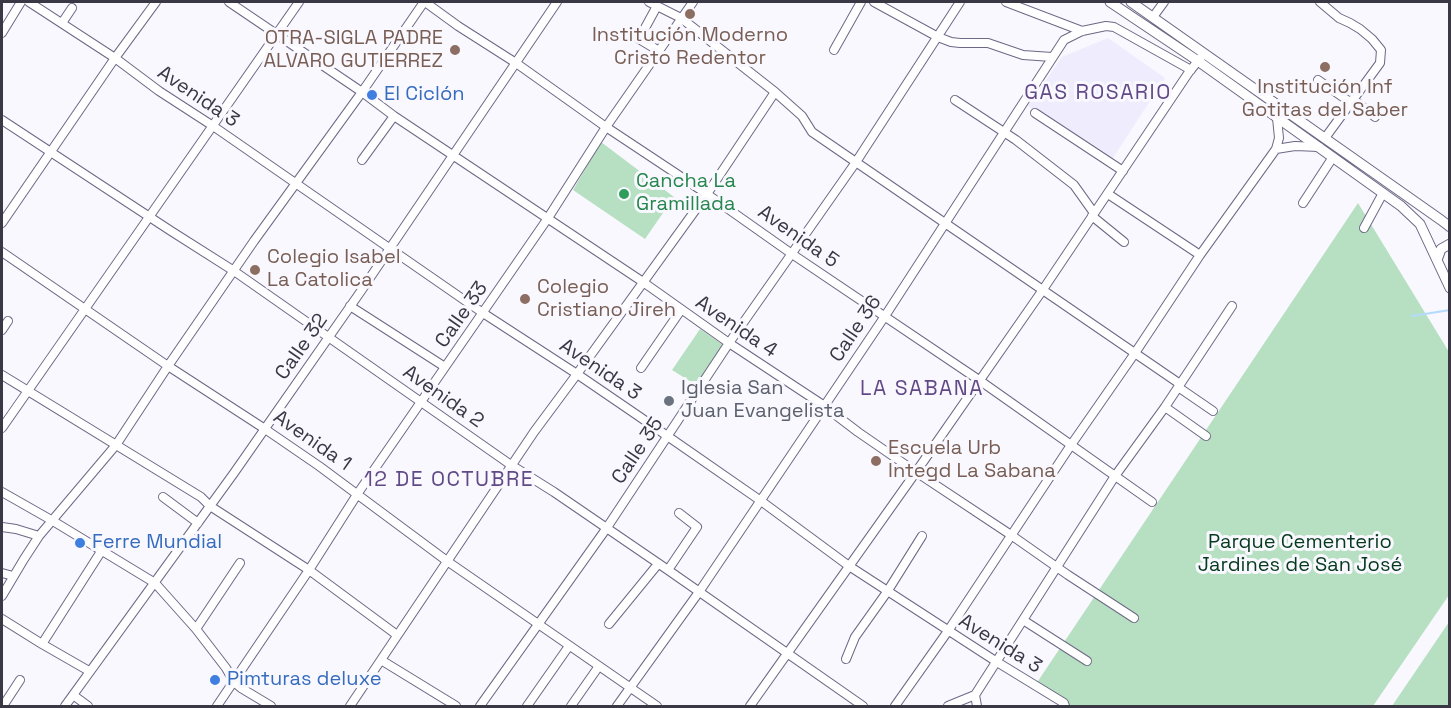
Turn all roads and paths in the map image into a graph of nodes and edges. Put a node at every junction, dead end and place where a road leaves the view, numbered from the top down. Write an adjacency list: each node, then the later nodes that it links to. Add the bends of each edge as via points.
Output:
1 (21, 2): 24 (street)
2 (29, 2): 22 (street, Avenida 3)
3 (156, 2): 31 (street)
4 (229, 2): 25 (street, Avenida 4)
5 (299, 2): 25 (street)
6 (424, 2): 33 (street, Avenida 5); 36 (street)
7 (558, 2): 33 (street, Calle 32)
8 (649, 2): 18 (street)
9 (693, 2): 21 (street, Calle 33)
10 (861, 2): 27 (street)
11 (874, 2): 26 (street)
12 (960, 2): 26 (street, Calle 35)
13 (1006, 2): 23 (street)
14 (1110, 2): 32 (main road)
15 (1131, 2): 20 (main road)
16 (1164, 2): 20 (street)
17 (1320, 2): 39 (street, via 1360,29 1381,50 1380,63)
18 (657, 6): 21 (street); 28 (street, via 639,39)
19 (72, 8): 22 (street)
20 (1153, 17): 29 (main road)
21 (681, 18): 28 (street, Calle 33); 37 (street)
22 (62, 23): 31 (street, Avenida 3)
23 (1082, 31): 30 (street, Calle 36, via 1064,40); 34 (street, via 1114,27)
24 (2, 33)
25 (277, 34): 36 (street, Avenida 4); 45 (street)
26 (938, 37): 30 (street, via 960,44 988,43 1023,55); 55 (street, Calle 35)
27 (834, 50)
28 (659, 51): 46 (street, Calle 33)
29 (1205, 53): 32 (street); 48 (main road)
30 (1053, 57): 47 (street, Calle 36)
31 (114, 58): 45 (street, Avenida 3); 51 (street)
32 (1198, 62): 34 (street); 43 (main road)
33 (516, 63): 46 (street, Avenida 5); 52 (street, Calle 32)
34 (1191, 70): 56 (street)
35 (1318, 81): 39 (street)
36 (362, 92): 41 (street, Avenida 4); 57 (street)
37 (775, 92): 55 (street, via 802,116 812,132); 59 (street)
38 (955, 100): 47 (street)
39 (1352, 101): 42 (street); 48 (street)
40 (1035, 113): 56 (street)
41 (394, 116): 52 (street, Avenida 4); 54 (street)
42 (1375, 117)
43 (1277, 118): 49 (main road); 50 (street)
44 (2, 120): 51 (street, Avenida 2)
45 (213, 126): 57 (street, Avenida 3); 63 (street)
46 (606, 127): 59 (street, Avenida 5); 64 (street, Calle 33)
47 (1005, 133): 62 (street, via 1074,185); 66 (street, Calle 36)
48 (1325, 138): 67 (main road)
49 (1319, 147): 50 (street); 53 (main road)
50 (1276, 149): 74 (street)
51 (50, 151): 63 (street, Avenida 2); 65 (street)
52 (454, 156): 64 (street, Avenida 4); 71 (street, Calle 32)
53 (1333, 157): 58 (main road); 61 (street)
54 (362, 160)
55 (856, 162): 66 (street); 73 (street, Calle 35)
56 (1123, 171): 60 (street)
57 (295, 184): 71 (street, Avenida 3); 76 (street)
58 (1383, 193): 68 (street); 75 (main road, via 1420,224)
59 (707, 194): 73 (street, Avenida 5); 77 (street)
60 (1108, 194): 62 (street); 74 (street)
61 (1303, 203)
62 (1093, 215): 69 (street); 79 (street)
63 (149, 216): 76 (street, Avenida 2); 82 (street)
64 (548, 218): 77 (street, Avenida 4); 84 (street, Calle 33)
65 (2, 223)
66 (946, 224): 79 (street); 85 (street, Calle 36)
67 (1449, 227)
68 (1364, 228)
69 (1124, 242)
70 (1449, 244): 75 (main road, via 1441,249)
71 (390, 249): 80 (street, Calle 32); 84 (street, Avenida 3)
72 (2, 252): 82 (street, Avenida 1)
73 (792, 254): 85 (street, Avenida 5); 89 (street, Calle 35)
74 (1200, 255): 90 (street)
75 (1437, 260): 78 (main road)
76 (234, 271): 88 (street, Avenida 2); 91 (street)
77 (643, 282): 83 (street, Avenida 4); 94 (street)
78 (1448, 284)
79 (1042, 291): 90 (street); 96 (street)
80 (350, 306): 88 (street, Calle 32); 92 (street)
81 (1232, 306): 97 (street)
82 (85, 308): 91 (street, Avenida 1); 98 (street)
83 (681, 310): 89 (street, Avenida 4); 93 (street)
84 (483, 313): 92 (street, Calle 33); 94 (street, Avenida 3)
85 (885, 316): 96 (street, Avenida 5); 100 (street, Calle 36)
86 (8, 321): 87 (street)
87 (2, 330)
88 (329, 336): 99 (street, Avenida 2); 104 (street, Calle 32)
89 (729, 343): 100 (street, Avenida 4); 105 (street, Calle 35)
90 (1135, 352): 97 (street); 108 (street)
91 (168, 366): 104 (street, Avenida 1); 107 (street)
92 (445, 368): 99 (street, Calle 33)
93 (641, 368)
94 (577, 374): 105 (street, Avenida 3); 109 (street)
95 (2, 375): 98 (street)
96 (979, 380): 108 (street, Avenida 5); 110 (street)
97 (1179, 386): 101 (street); 102 (street)
98 (28, 390): 103 (street); 107 (street)
99 (421, 402): 109 (street, Avenida 2); 113 (street, Calle 33)
100 (824, 406): 110 (street, Avenida 4); 115 (street, Calle 36)
101 (1165, 407): 106 (street); 111 (street)
102 (1213, 411)
103 (2, 428)
104 (265, 429): 113 (street, Avenida 1); 117 (street, Calle 32)
105 (667, 436): 115 (street, Avenida 3); 122 (street, Calle 35)
106 (1206, 436)
107 (116, 445): 117 (street); 119 (street)
108 (1071, 445): 111 (street, Avenida 5); 123 (street)
109 (511, 465): 122 (street, Avenida 2); 127 (street)
110 (916, 472): 123 (street, Avenida 4); 130 (street)
111 (1115, 476): 116 (street, Avenida 5); 131 (street)
112 (2, 492): 119 (street)
113 (358, 493): 127 (street, Avenida 1); 132 (street, Calle 33)
114 (164, 497): 120 (street)
115 (761, 501): 130 (street, Avenida 3); 137 (street, Calle 36)
116 (1152, 502)
117 (210, 506): 120 (street, Calle 32); 132 (street)
118 (679, 513): 133 (street, via 697,527)
119 (53, 520): 124 (street); 126 (street)
120 (198, 524): 136 (street, Calle 32)
121 (2, 527): 124 (street)
122 (606, 529): 129 (street, Avenida 2); 143 (street, Calle 35)
123 (1011, 535): 131 (street, Avenida 4); 146 (street)
124 (39, 536): 135 (street)
125 (922, 536): 138 (street)
126 (102, 550): 136 (street); 148 (street)
127 (447, 561): 143 (street, Avenida 1); 147 (street)
128 (240, 563): 145 (street)
129 (658, 564): 133 (street, Avenida 2); 144 (street)
130 (849, 566): 138 (street, Avenida 3); 150 (street)
131 (1056, 567): 141 (street, Avenida 4); 142 (street)
132 (309, 570): 147 (street); 158 (street, Calle 33)
133 (668, 570): 137 (street, Avenida 2)
134 (2, 573): 135 (street)
135 (13, 576): 139 (street)
136 (155, 583): 145 (street); 156 (street, Calle 32)
137 (699, 592): 150 (street, Avenida 2); 159 (street, Calle 36)
138 (887, 592): 146 (street, Avenida 3); 151 (street, via 855,637)
139 (2, 596)
140 (2, 618): 148 (street)
141 (1134, 618)
142 (1023, 620): 153 (street); 154 (street)
143 (538, 623): 149 (street, Avenida 1); 170 (street, Calle 35)
144 (609, 624)
145 (196, 629): 158 (street)
146 (948, 630): 154 (street, Avenida 3); 177 (street)
147 (397, 635): 152 (street)
148 (42, 645): 156 (street)
149 (569, 646): 155 (street, Avenida 1); 171 (street)
150 (788, 653): 175 (street); 176 (street, Avenida 2)
151 (846, 659)
152 (381, 660): 168 (street); 169 (street)
153 (1087, 661)
154 (997, 662): 161 (street); 162 (street, Avenida 3)
155 (599, 666): 159 (street, Avenida 1); 172 (street)
156 (89, 671): 160 (street, Calle 32)
157 (20, 680): 163 (street)
158 (234, 682): 166 (street, Calle 33); 167 (street)
159 (629, 687): 173 (street, Calle 36); 174 (street, Avenida 1)
160 (73, 695): 164 (street, Calle 32); 165 (street)
161 (975, 695): 178 (street); 179 (street)
162 (1065, 705)
163 (3, 706)
164 (65, 706)
165 (88, 706)
166 (217, 706)
167 (271, 706)
168 (350, 706)
169 (456, 706)
170 (480, 706)
171 (527, 706)
172 (571, 706)
173 (617, 706)
174 (657, 706)
175 (750, 706)
176 (863, 706)
177 (895, 706)
178 (948, 706)
179 (977, 706)

